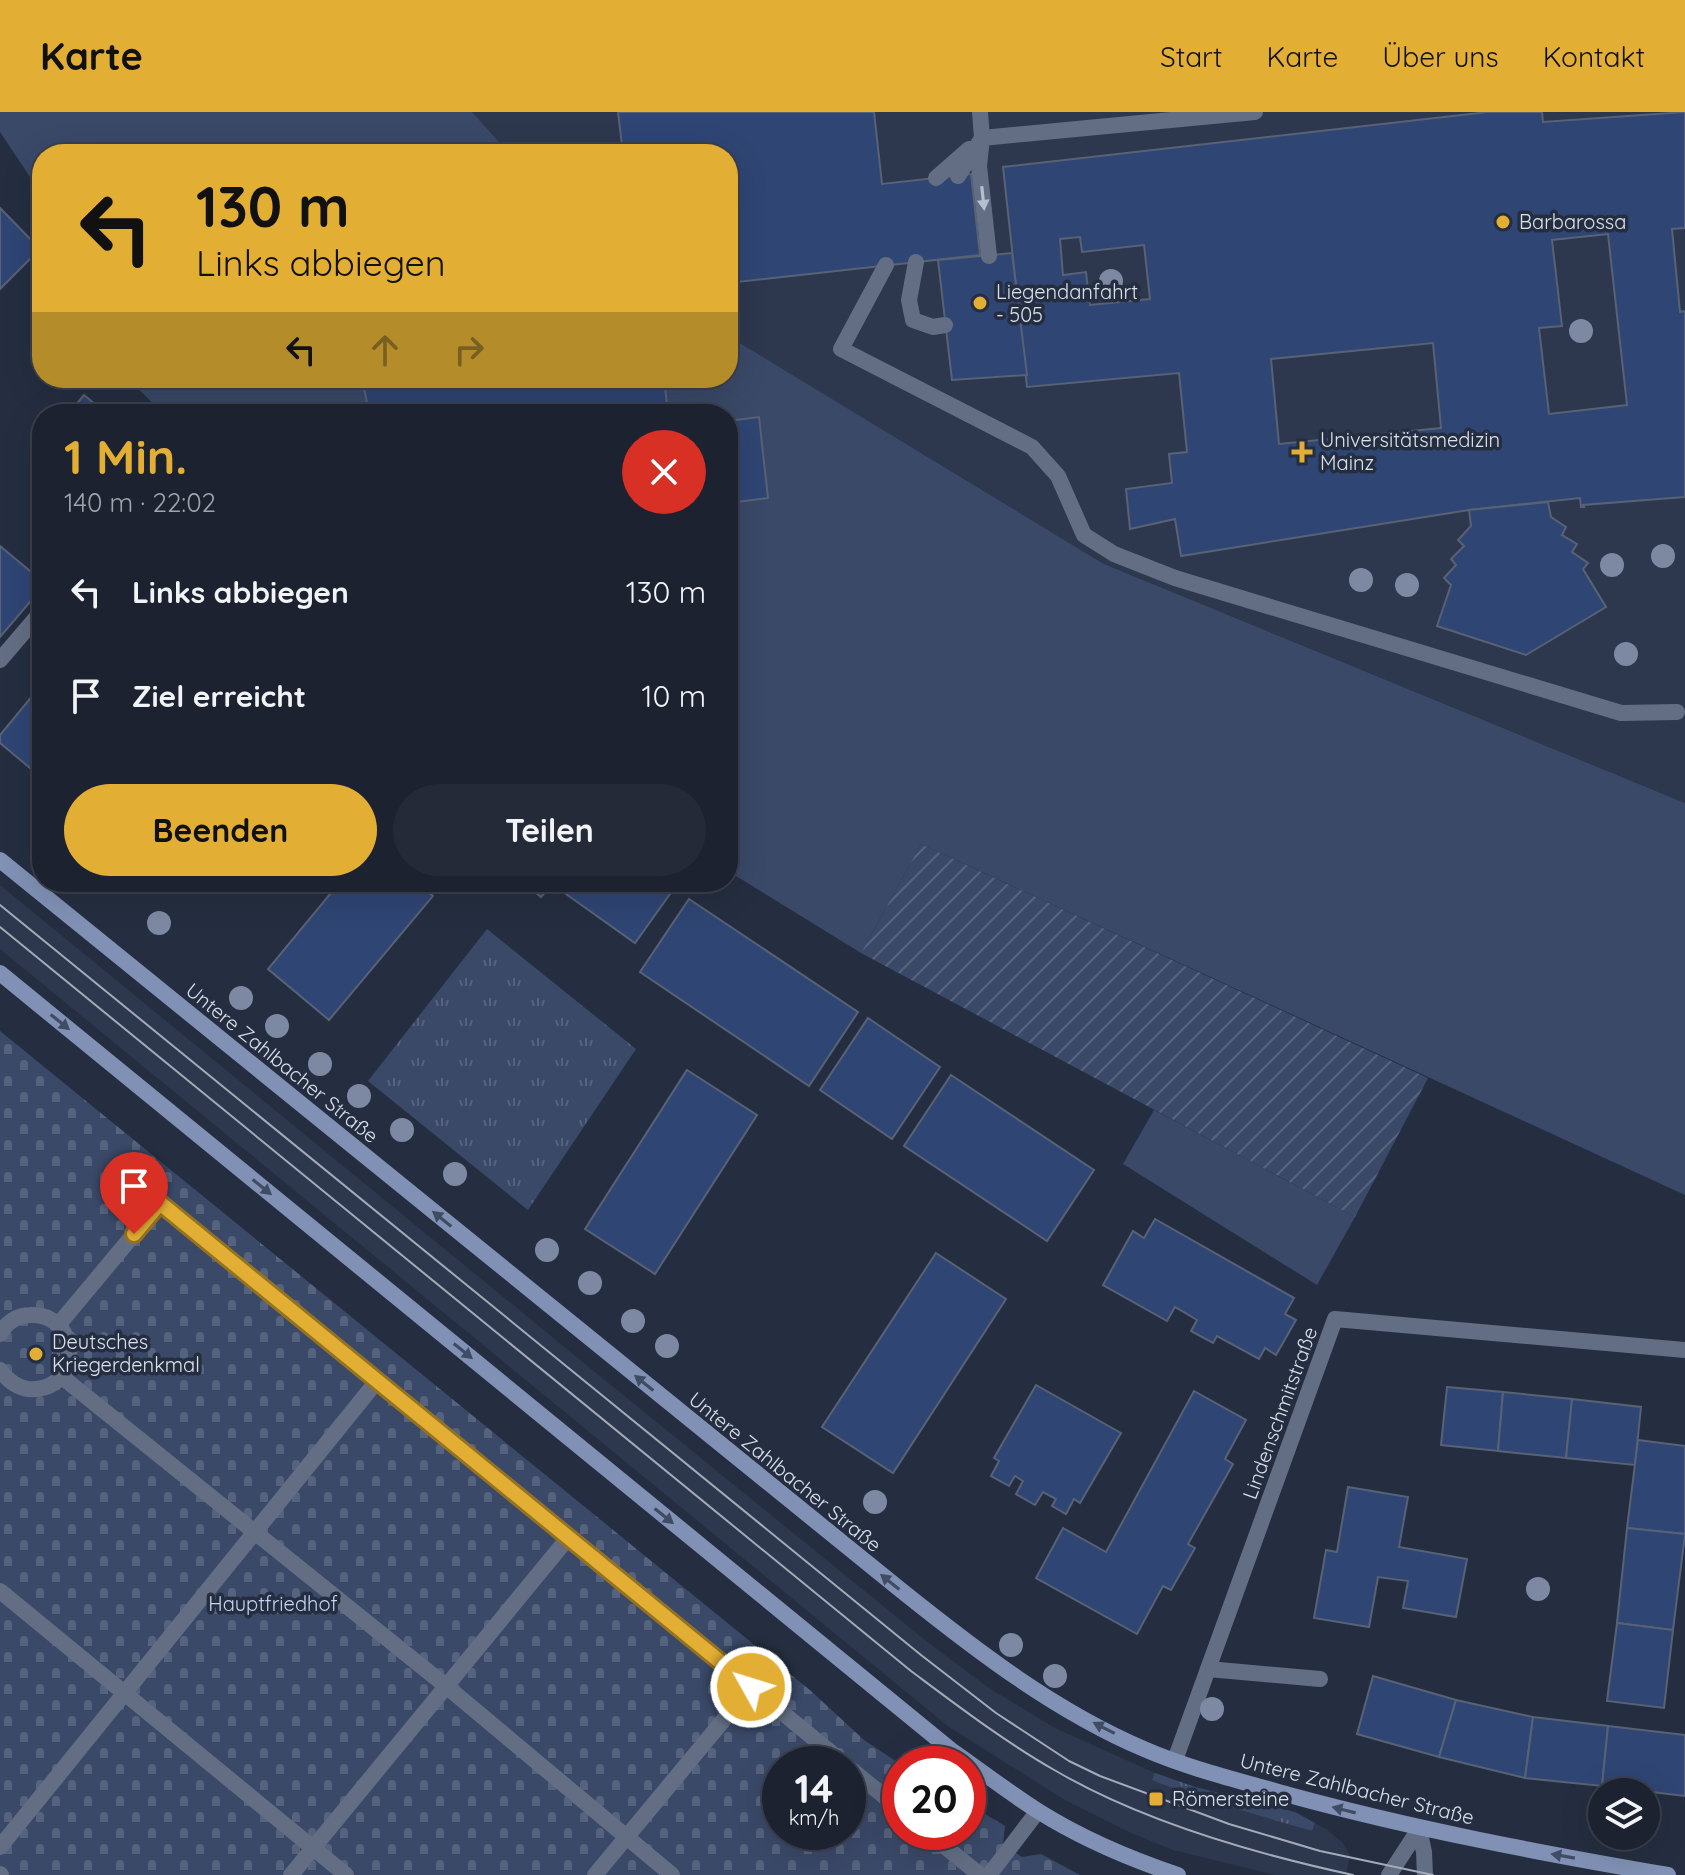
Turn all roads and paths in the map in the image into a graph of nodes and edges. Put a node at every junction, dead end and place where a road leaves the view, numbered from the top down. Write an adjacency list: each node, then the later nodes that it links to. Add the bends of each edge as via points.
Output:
1 (980, 112): 3 (street)
2 (1255, 112): 3 (street)
3 (982, 138): 4 (street); 5 (street); 6 (street, one-way to 6, via 979,166)
4 (958, 176)
5 (936, 178)
6 (989, 256)
7 (916, 262): 9 (street, via 909,300 913,320)
8 (886, 265): 12 (street, via 841,349 1032,447 1058,476 1084,535 1114,554 1175,578 1621,713)
9 (945, 325)
10 (32, 623): 11 (street)
11 (0, 660)
12 (1677, 712)
13 (0, 860): 14 (street, Untere Zahlbacher Straße, one-way to 13)
14 (32, 886)
15 (40, 892): 32 (street, Untere Zahlbacher Straße, one-way to 15, via 1062,1706 935,1617)
16 (0, 973): 35 (street, one-way to 35, via 951,1750)
17 (59, 1324): 18 (street, via 49,1317 24,1315); 20 (street, via 70,1345); 22 (street, via 160,1203)
18 (1, 1329)
19 (1685, 1350): 26 (street, Lindenschmitstraße, via 1335,1319)
20 (62, 1377): 21 (street, via 29,1390); 23 (street)
21 (3, 1380)
22 (377, 1381): 23 (street); 24 (street)
23 (253, 1532): 28 (street); 30 (street)
24 (568, 1538): 28 (street); 29 (street)
25 (0, 1591): 30 (street)
26 (1208, 1669): 27 (street); 32 (street, Lindenschmitstraße)
27 (1320, 1679)
28 (446, 1686): 37 (street); 39 (street)
29 (751, 1687): 31 (street); 37 (street)
30 (123, 1693): 38 (street); 39 (street)
31 (823, 1746)
32 (1175, 1760): 36 (street, Untere Zahlbacher Straße, one-way to 32)
33 (866, 1781): 34 (street)
34 (882, 1794)
35 (1038, 1811): 46 (street); 47 (street, via 1118,1853)
36 (1419, 1829): 48 (street); 49 (street); 50 (street, Untere Zahlbacher Straße, one-way to 36)
37 (627, 1837): 43 (street); 44 (street)
38 (0, 1847)
39 (313, 1848): 41 (street); 42 (street)
40 (949, 1850): 45 (street)
41 (291, 1875)
42 (346, 1875)
43 (595, 1875)
44 (672, 1875)
45 (980, 1875)
46 (989, 1875)
47 (1178, 1875)
48 (1389, 1875)
49 (1425, 1875)
50 (1668, 1875)

